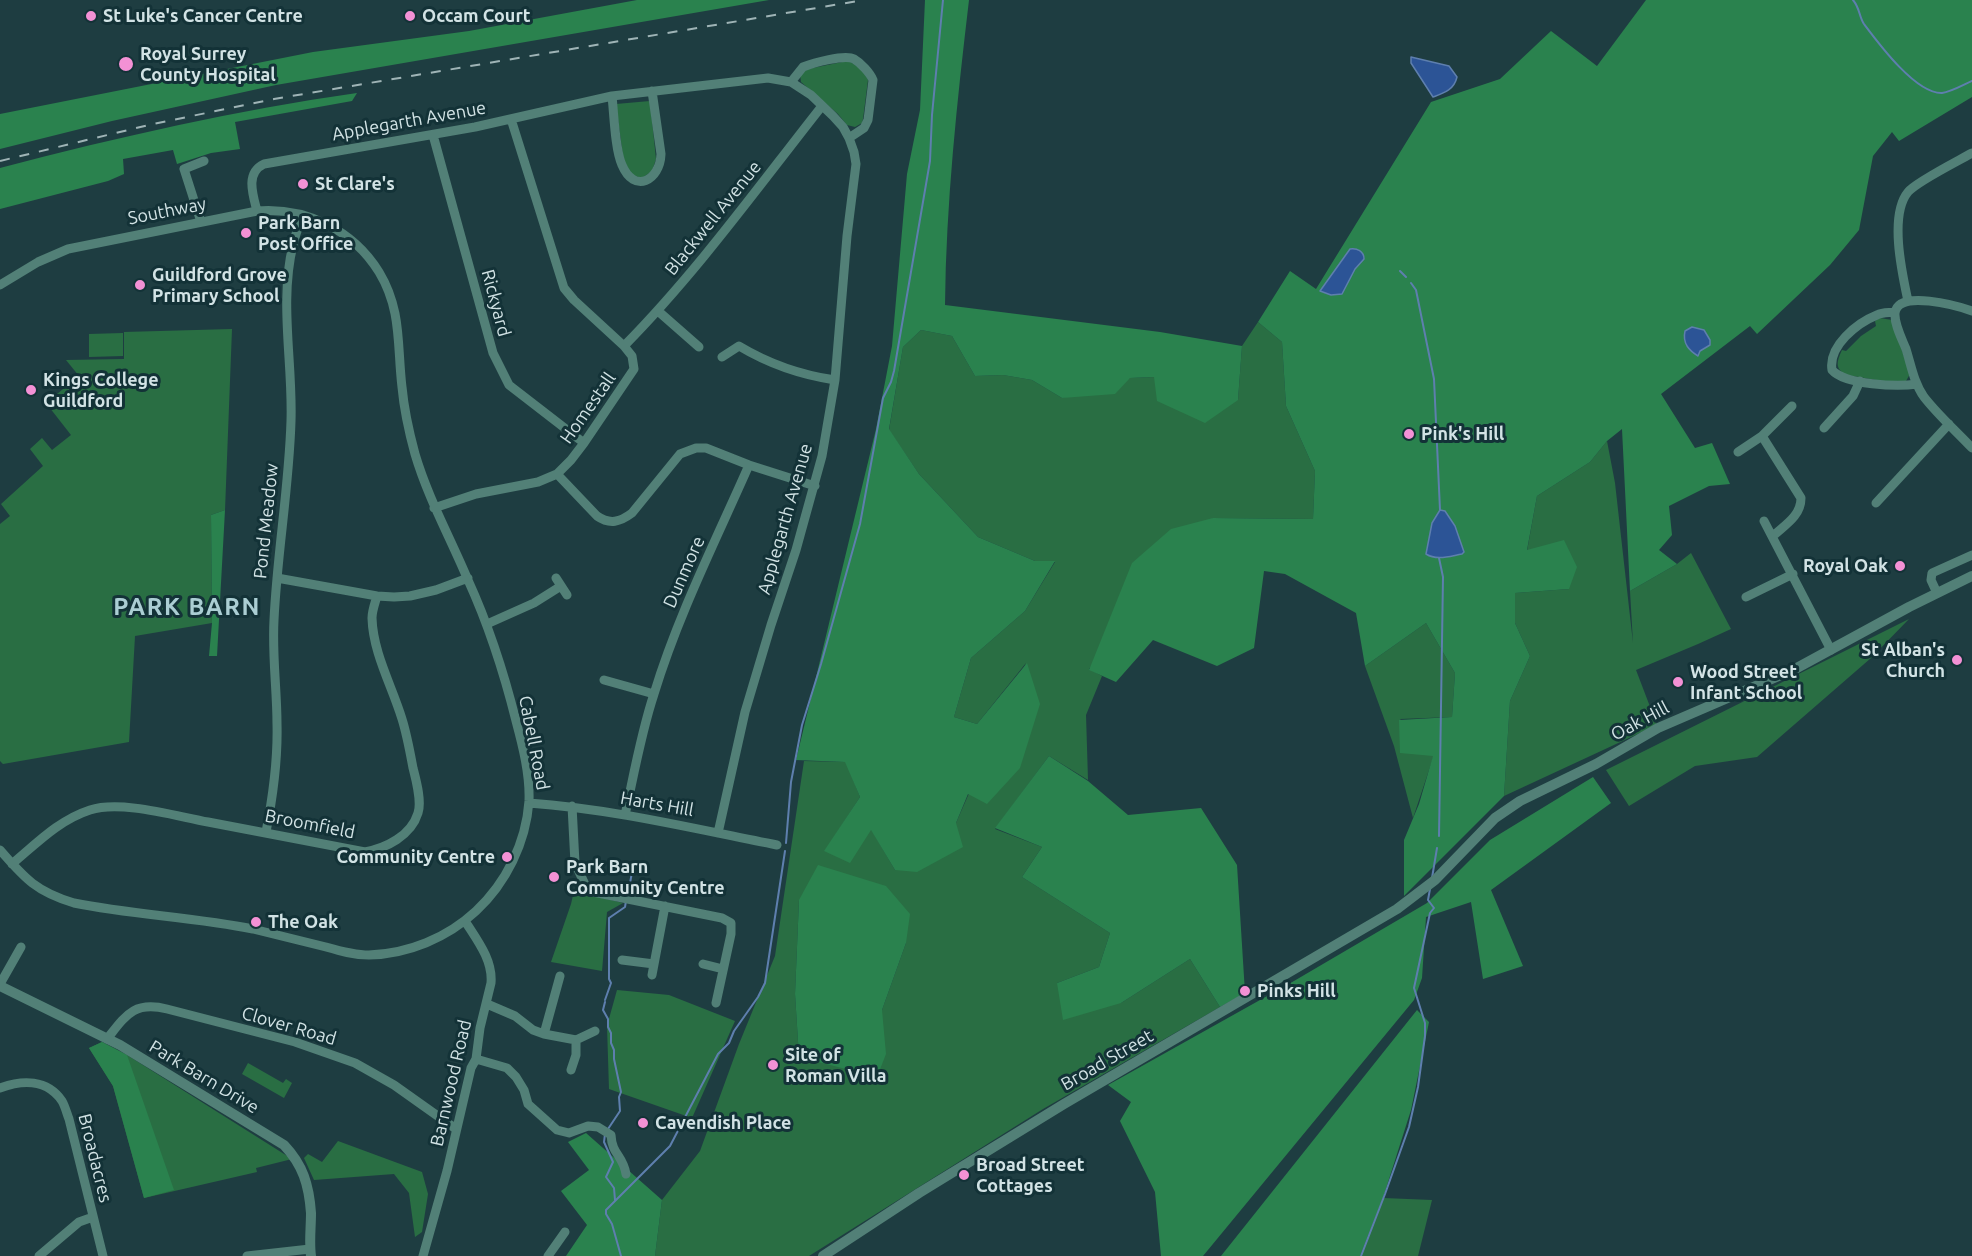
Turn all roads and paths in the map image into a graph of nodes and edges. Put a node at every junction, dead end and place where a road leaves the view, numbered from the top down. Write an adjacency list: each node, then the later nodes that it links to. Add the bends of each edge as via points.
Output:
1 (791, 82): 2 (street, Applegarth Avenue, via 768,78); 4 (street, Applegarth Avenue); 7 (street, via 803,67 847,57 870,74 873,80 868,120 864,128)
2 (652, 91): 3 (street, Applegarth Avenue); 3 (street, via 661,164 643,182 629,177 620,162)
3 (612, 96): 5 (street, Applegarth Avenue)
4 (822, 106): 7 (street, Applegarth Avenue); 16 (street, Blackwell Avenue)
5 (511, 119): 6 (street, Applegarth Avenue); 20 (street, via 564,288)
6 (433, 135): 10 (street, Applegarth Avenue, via 260,165 252,178); 31 (street, Rickyard, via 493,353 503,376 521,395)
7 (849, 138): 24 (street, Applegarth Avenue, via 856,164)
8 (1972, 153): 15 (street, via 1909,190 1899,204 1897,220)
9 (204, 161): 12 (street, via 184,169)
10 (257, 211): 11 (street, Southway); 12 (street, Southway)
11 (303, 215): 13 (street, Southway); 44 (street, Pond Meadow, via 292,245 287,288 291,420)
12 (201, 222): 14 (street, Southway, via 68,249)
13 (345, 235): 38 (street, Cabell Road, via 378,270 395,308 408,424)
14 (0, 285)
15 (1908, 301): 17 (street); 18 (street, via 1933,301)
16 (658, 311): 20 (street, Blackwell Avenue); 22 (street)
17 (1895, 312): 25 (street, via 1869,319 1838,344 1832,370 1842,378); 26 (street)
18 (1972, 312)
19 (741, 335): 21 (street)
20 (624, 346): 31 (street, Homestall, via 632,356 634,369)
21 (739, 346): 23 (street); 24 (street, via 762,360)
22 (699, 347)
23 (722, 357)
24 (835, 380): 36 (street, Applegarth Avenue)
25 (1860, 381): 26 (street, via 1901,387); 29 (street, via 1853,396)
26 (1917, 384): 28 (street)
27 (1792, 406): 30 (street)
28 (1949, 424): 32 (street); 37 (street)
29 (1824, 428)
30 (1762, 436): 33 (street); 40 (street, via 1801,498 1797,515)
31 (584, 443): 35 (street, Homestall)
32 (1972, 448)
33 (1738, 452)
34 (749, 465): 35 (street, via 706,448 687,450 632,513 614,522 597,516); 36 (street); 53 (street, Dunmore)
35 (557, 474): 38 (street, Homestall)
36 (815, 486): 58 (street, Applegarth Avenue, via 745,712)
37 (1876, 503)
38 (434, 508): 45 (street, Cabell Road)
39 (1764, 521): 40 (street)
40 (1773, 536): 42 (street)
41 (1972, 555): 46 (street, via 1932,573)
42 (1793, 574): 49 (street); 51 (street)
43 (1972, 576): 46 (street, Oak Hill)
44 (277, 578): 48 (street); 57 (street, Pond Meadow, via 276,758)
45 (468, 578): 48 (street, via 410,596); 50 (street, Cabell Road)
46 (1937, 593): 51 (street, Oak Hill)
47 (567, 595): 50 (street, via 559,582 534,603)
48 (377, 596): 57 (street, Broomfield, via 372,617 375,640 403,722 418,787 418,813 393,843 365,852)
49 (1746, 597)
50 (487, 624): 54 (street, Cabell Road, via 520,736)
51 (1832, 650): 62 (street, Oak Hill, via 1658,728 1520,801 1495,818)
52 (602, 680): 53 (street)
53 (654, 694): 56 (street, Dunmore)
54 (529, 803): 55 (street, Harts Hill); 64 (street, Cabell Road, via 512,863 491,895)
55 (572, 806): 56 (street, Harts Hill); 63 (street, via 575,863 588,891)
56 (625, 815): 58 (street, Harts Hill)
57 (266, 832): 61 (street, Broomfield, via 135,808 106,807 64,820)
58 (718, 833): 59 (street, Harts Hill)
59 (777, 845)
60 (0, 850): 61 (street, Cabell Road)
61 (12, 864): 64 (street, Cabell Road, via 41,891 74,903 252,929 351,953 381,954 410,948)
62 (1411, 899): 92 (street, Broad Street, via 1054,1110)
63 (665, 906): 67 (street); 69 (street, via 731,923)
64 (465, 921): 74 (street, Barnwood Road, via 489,963 492,976)
65 (21, 948): 72 (street)
66 (622, 960): 67 (street)
67 (654, 964): 70 (street)
68 (703, 964): 69 (street)
69 (723, 969): 73 (street)
70 (652, 975)
71 (560, 976): 76 (street)
72 (0, 985): 77 (street, Park Barn Drive)
73 (716, 1003)
74 (487, 1004): 76 (street); 79 (street, Barnwood Road)
75 (595, 1031): 78 (street)
76 (544, 1034): 78 (street)
77 (108, 1039): 82 (street, Clover Road, via 136,1008 155,1006 295,1042 355,1063); 86 (street, Park Barn Drive, via 254,1126 294,1155 307,1185)
78 (576, 1040): 80 (street)
79 (476, 1059): 82 (street, Barnwood Road); 83 (street, via 507,1068 524,1090 528,1104 557,1130 570,1133 588,1126 611,1135 612,1148 624,1162)
80 (571, 1070)
81 (1, 1086): 84 (street, Broadacres, via 35,1083 50,1089 62,1101)
82 (456, 1129): 90 (street, Barnwood Road)
83 (626, 1174)
84 (93, 1217): 87 (street, via 80,1222); 88 (street, Broadacres)
85 (565, 1232): 91 (street)
86 (310, 1252): 89 (street)
87 (39, 1256)
88 (103, 1256)
89 (247, 1256)
90 (423, 1256)
91 (548, 1256)
92 (823, 1256)

